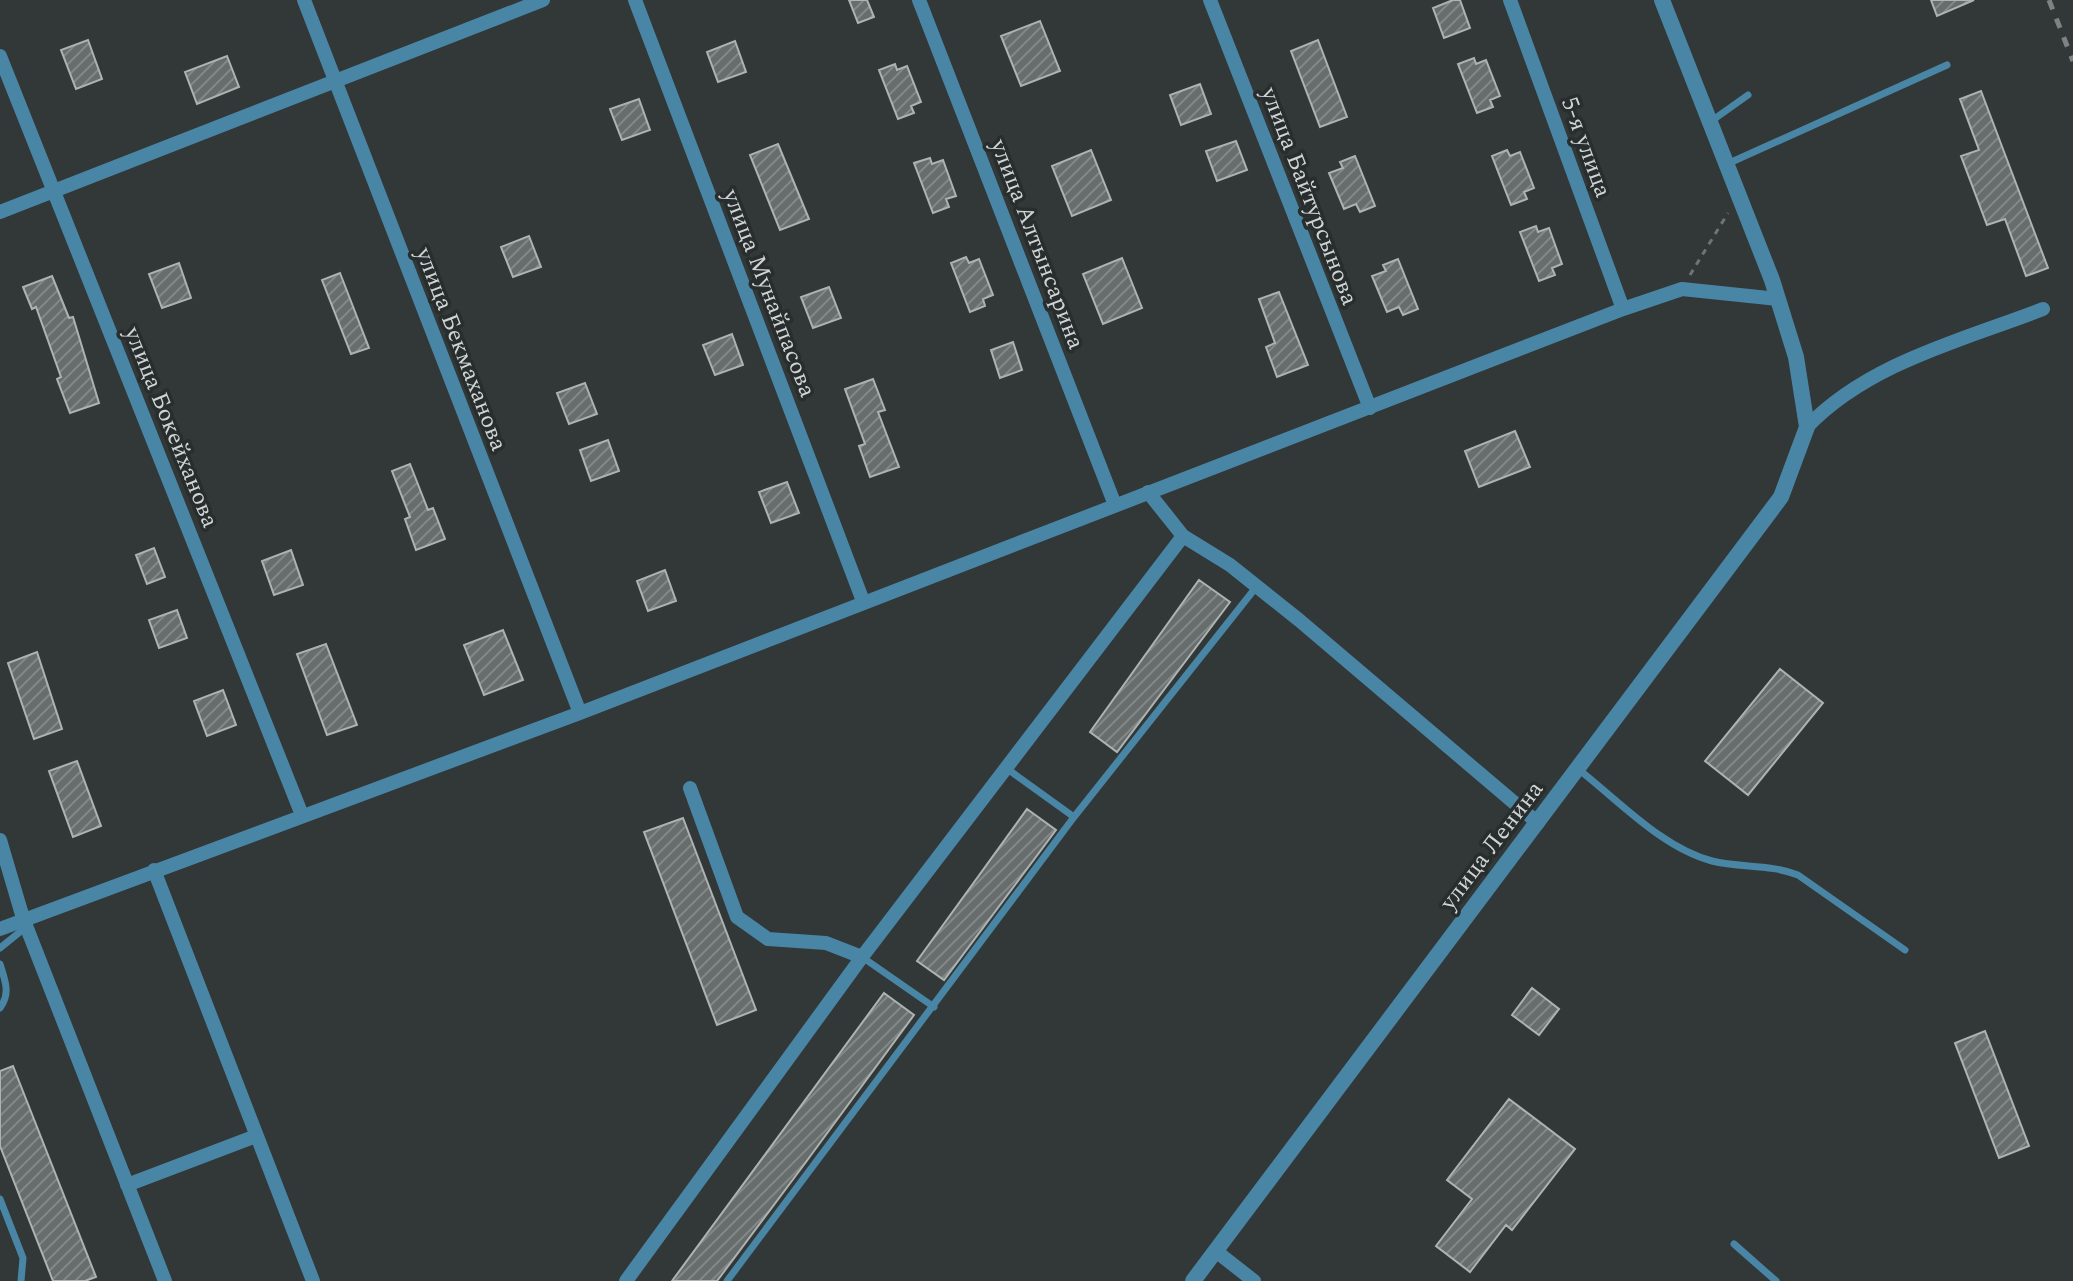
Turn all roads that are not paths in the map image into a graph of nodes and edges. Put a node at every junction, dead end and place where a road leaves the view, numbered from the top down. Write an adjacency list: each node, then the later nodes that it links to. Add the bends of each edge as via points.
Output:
1 (304, 0): 10 (street, улица Бекмаханова)
2 (543, 0): 10 (street)
3 (635, 0): 25 (street, улица Мунайпасова)
4 (919, 0): 22 (street, улица Алтынсарина)
5 (1210, 0): 19 (street, улица Байтурсынова)
6 (1510, 0): 17 (street, 5-я улица)
7 (1662, 0): 12 (street)
8 (0, 56): 14 (street, улица Бокейханова)
9 (1947, 65): 13 (lane)
10 (335, 81): 14 (street); 26 (street, улица Бекмаханова)
11 (1748, 95): 12 (lane)
12 (1710, 122): 13 (street)
13 (1727, 164): 16 (street)
14 (54, 191): 15 (street); 30 (street, улица Бокейханова)
15 (0, 212)
16 (1778, 299): 17 (street, via 1682,289); 20 (street, via 1796,357)
17 (1623, 309): 19 (street)
18 (2043, 309): 20 (street, via 1887,370 1832,401)
19 (1370, 408): 21 (street)
20 (1807, 427): 28 (street, улица Ленина, via 1781,497)
21 (1148, 492): 22 (street); 23 (street)
22 (1115, 505): 25 (street)
23 (1183, 536): 24 (street); 27 (street)
24 (1257, 586): 31 (lane); 32 (street)
25 (863, 601): 26 (street)
26 (580, 713): 30 (street)
27 (1006, 768): 31 (lane); 39 (street)
28 (1578, 769): 32 (street, улица Ленина); 38 (lane, via 1667,840 1710,860 1778,867 1798,875)
29 (690, 788): 39 (street, via 737,917 768,939 826,943)
30 (302, 815): 34 (street)
31 (1074, 817): 41 (lane)
32 (1538, 823): 47 (street, улица Ленина)
33 (0, 840): 35 (street)
34 (154, 870): 35 (street); 43 (street)
35 (25, 923): 36 (street); 37 (lane); 44 (street)
36 (0, 929)
37 (0, 948)
38 (1905, 950)
39 (862, 957): 41 (lane); 51 (street)
40 (0, 964): 42 (lane, via 7,987)
41 (934, 1007): 52 (lane)
42 (0, 1008)
43 (256, 1136): 44 (street); 50 (street)
44 (127, 1185): 49 (street)
45 (0, 1199): 48 (lane, via 23,1258)
46 (1734, 1244): 55 (lane)
47 (1217, 1252): 53 (street, улица Ленина); 54 (street)
48 (21, 1281)
49 (165, 1281)
50 (313, 1281)
51 (626, 1281)
52 (727, 1281)
53 (1193, 1281)
54 (1254, 1281)
55 (1776, 1281)

